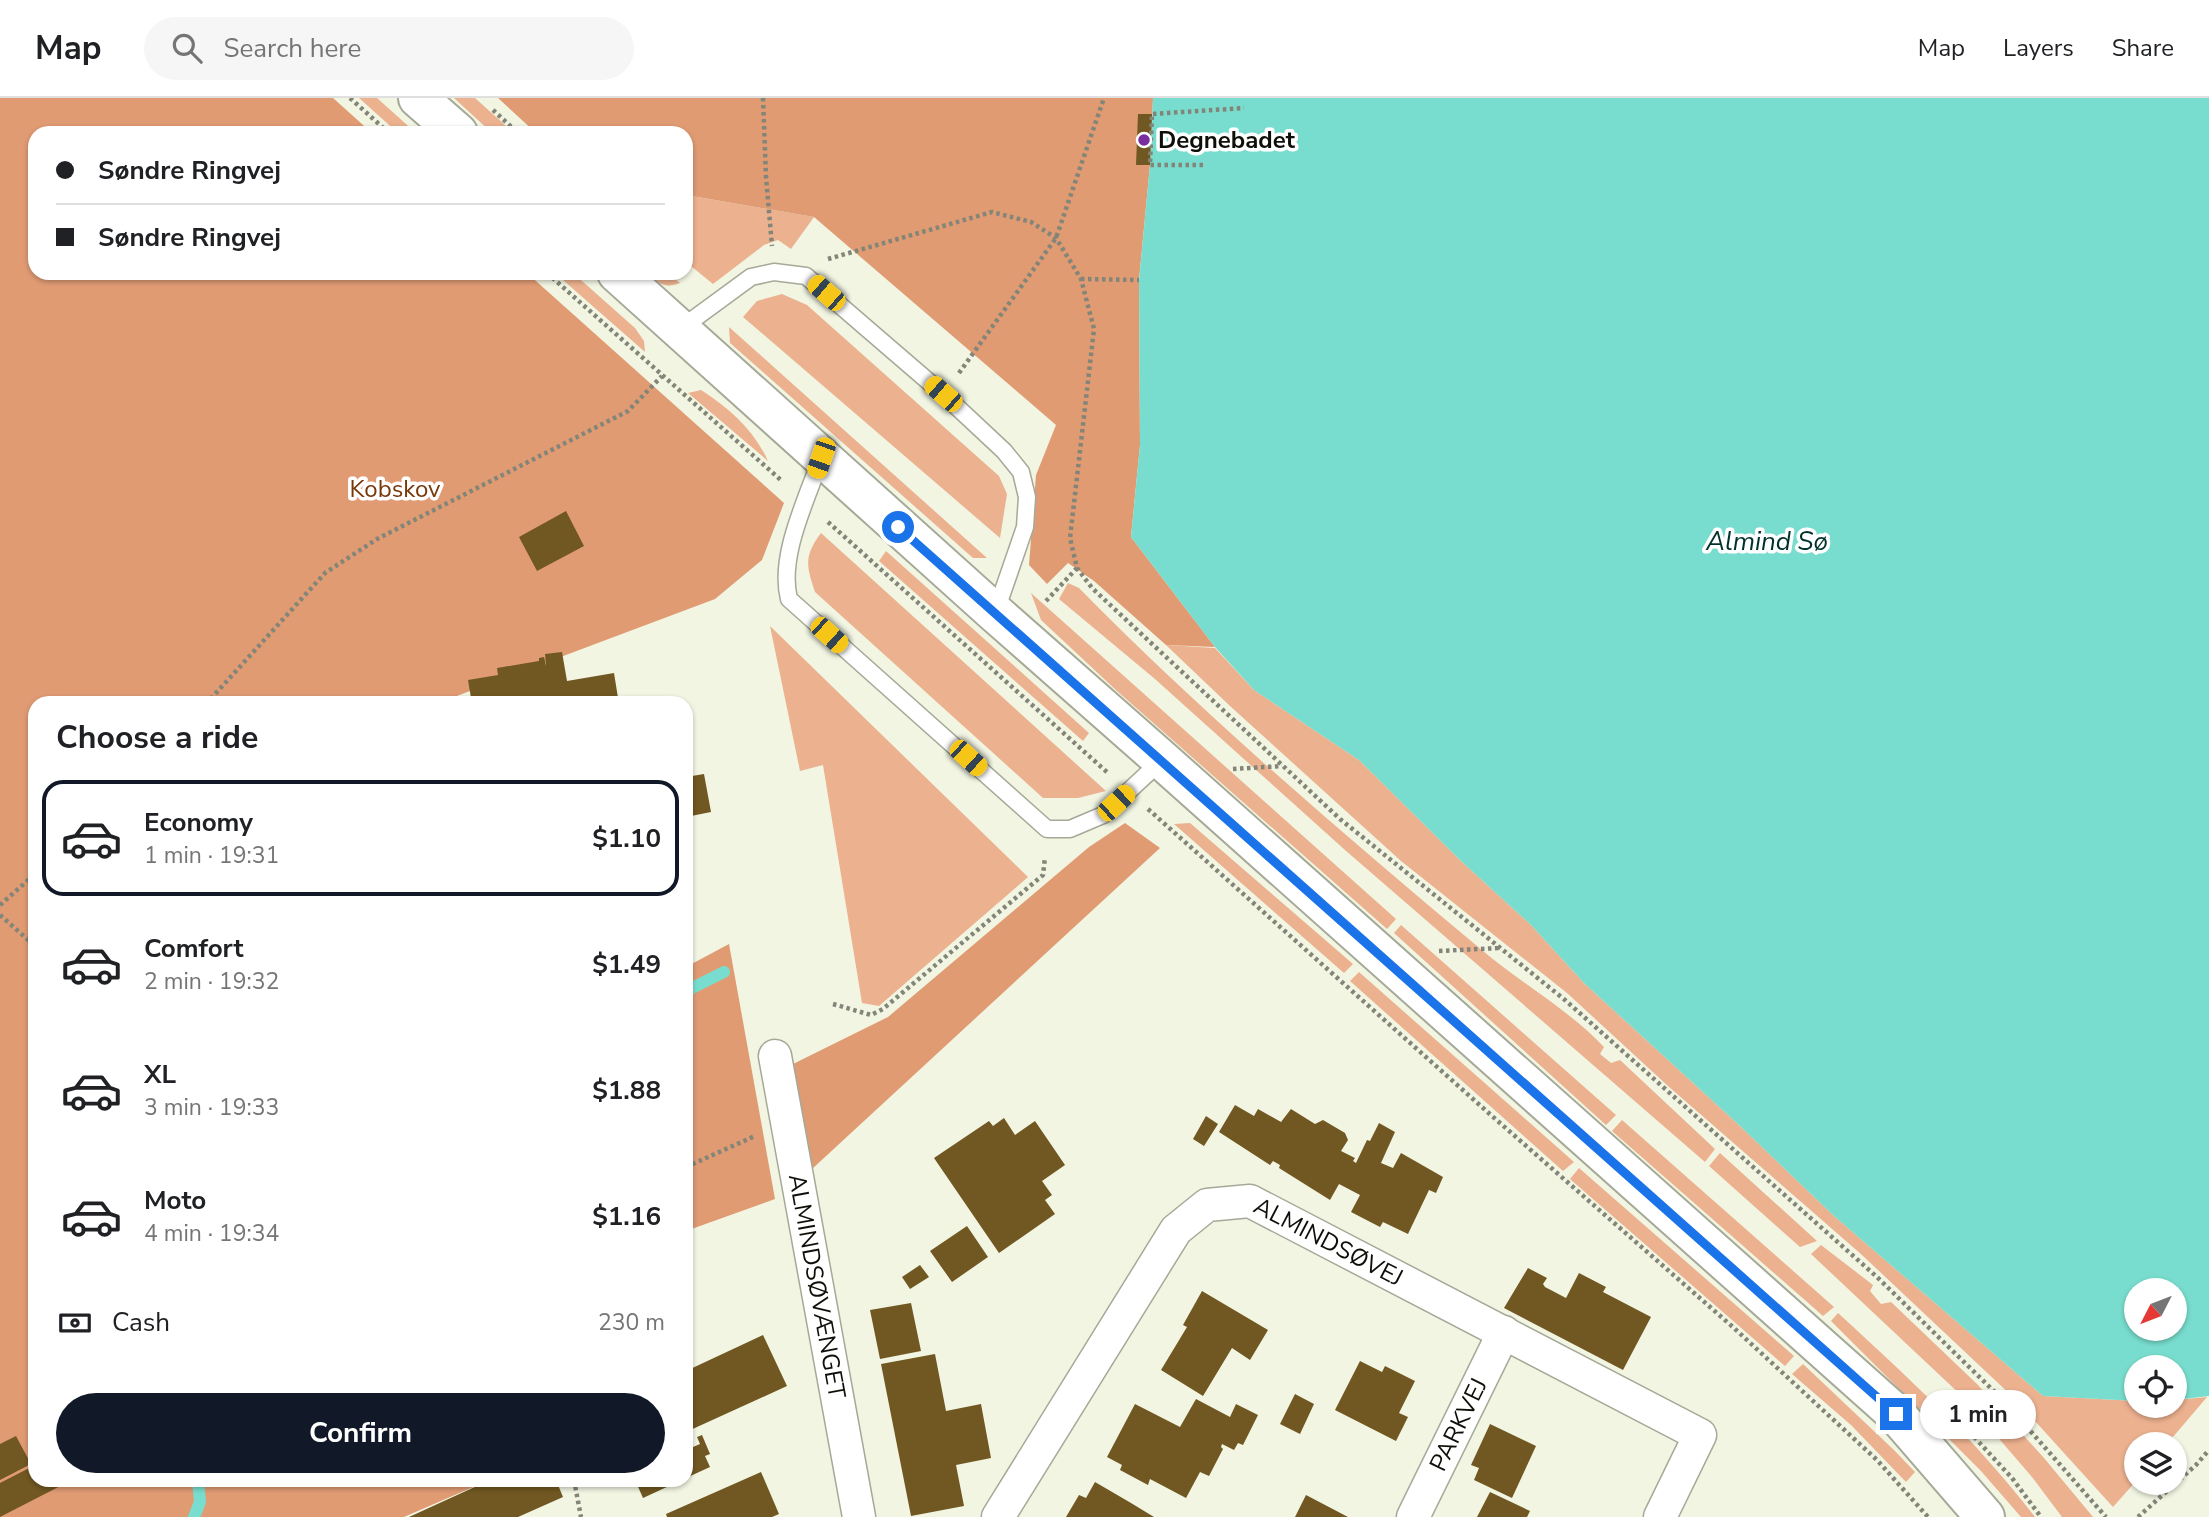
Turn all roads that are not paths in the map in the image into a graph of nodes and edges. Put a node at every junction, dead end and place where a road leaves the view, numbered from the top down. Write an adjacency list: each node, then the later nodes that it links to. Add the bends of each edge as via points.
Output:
1 (418, 98): 2 (main road)
2 (450, 126)
3 (625, 280): 4 (main road)
4 (687, 335): 5 (main road); 6 (lane, via 751,277 774,272 806,276 943,394 1004,451 1021,472 1027,497 1026,527)
5 (821, 458): 6 (main road); 7 (lane, via 787,561 789,599 1047,828 1070,829 1103,815)
6 (995, 613): 7 (main road)
7 (1162, 760): 14 (main road, via 1896,1414)
8 (775, 1056): 10 (street, ALMINDSØVÆNGET)
9 (1504, 1332): 11 (street, ALMINDSØVEJ, via 1250,1201 1207,1205 1176,1230); 12 (street, PARKVEJ); 13 (street, ALMINDSØVEJ, via 1700,1435)
10 (859, 1517)
11 (998, 1517)
12 (1413, 1517)
13 (1660, 1517)
14 (1985, 1517)

